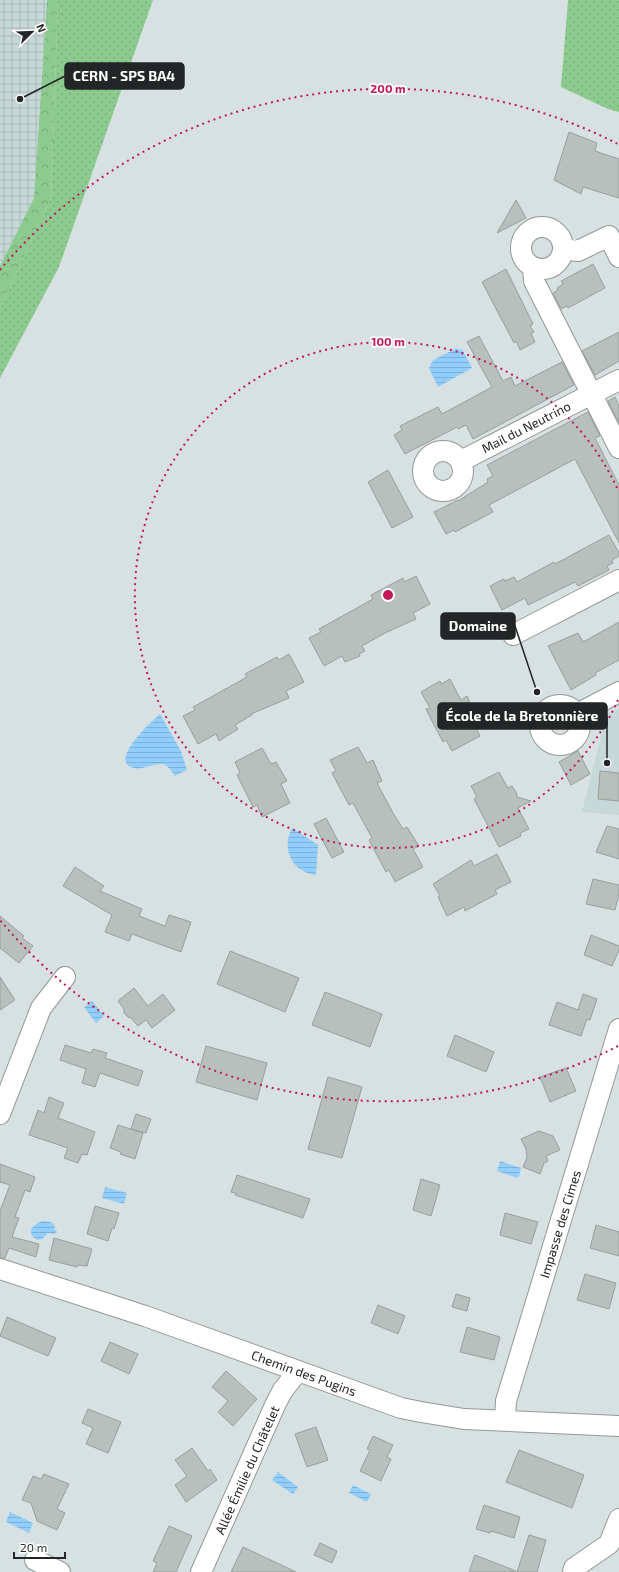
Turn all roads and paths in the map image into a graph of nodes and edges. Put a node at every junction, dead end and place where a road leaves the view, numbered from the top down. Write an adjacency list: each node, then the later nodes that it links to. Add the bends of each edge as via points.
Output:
1 (563, 249): 2 (street, via 578,251 608,236); 3 (street, via 561,257 550,268); 3 (street, via 563,242 555,230 541,226 528,231 523,237 521,251 523,258)
2 (619, 257)
3 (533, 267): 5 (street, via 534,281)
4 (619, 380): 5 (street, Mail du Neutrino)
5 (591, 394): 6 (street); 7 (street, Mail du Neutrino)
6 (619, 448)
7 (461, 461)
8 (619, 580): 9 (street)
9 (513, 635)
10 (619, 692): 11 (street)
11 (577, 714)
12 (65, 978): 14 (street, via 41,1008)
13 (619, 1029): 17 (street, Impasse des Cimes, via 506,1401)
14 (0, 1114)
15 (0, 1269): 16 (street, Chemin des Pugins, via 145,1316)
16 (298, 1371): 17 (street, Chemin des Pugins, via 401,1408 464,1419); 22 (street, Allée Émilie du Châtelet, via 276,1403)
17 (505, 1420): 18 (street, Chemin des Pugins)
18 (619, 1426)
19 (619, 1519): 23 (street, via 609,1544 574,1568)
20 (35, 1560): 21 (street)
21 (60, 1572)
22 (201, 1572)
23 (573, 1572)

